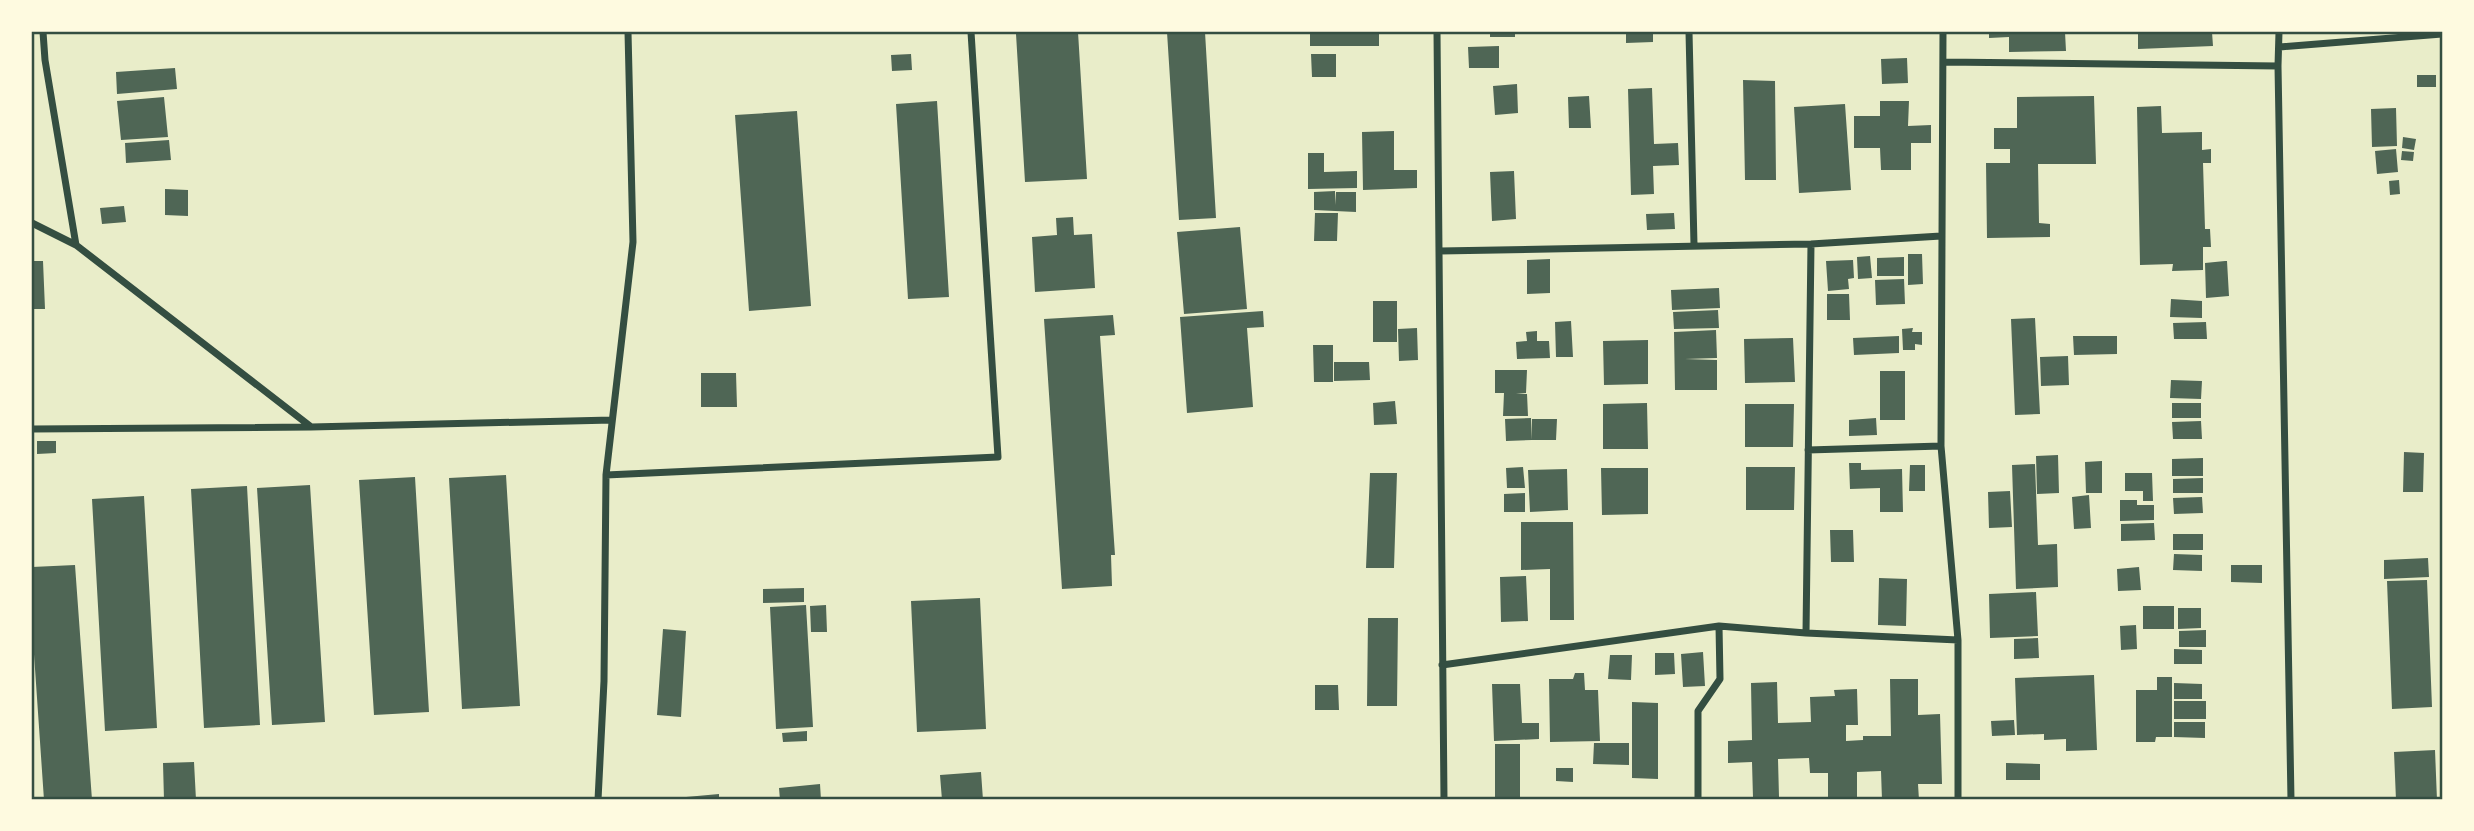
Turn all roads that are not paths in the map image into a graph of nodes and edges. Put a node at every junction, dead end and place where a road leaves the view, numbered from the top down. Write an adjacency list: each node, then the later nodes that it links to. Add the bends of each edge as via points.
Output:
1 (43, 32): 15 (street)
2 (628, 32): 18 (street, via 633,242)
3 (971, 32): 23 (street, via 998,457)
4 (1437, 32): 17 (street)
5 (1689, 32): 16 (street)
6 (1943, 32): 10 (street)
7 (2279, 32): 9 (street)
8 (2442, 34): 9 (street)
9 (2280, 47): 11 (street)
10 (1943, 62): 11 (street); 13 (street)
11 (2278, 66): 32 (street)
12 (32, 223): 15 (street)
13 (1941, 236): 14 (street); 21 (street)
14 (1811, 244): 16 (street); 22 (street)
15 (76, 245): 19 (street)
16 (1694, 245): 17 (street)
17 (1440, 251): 27 (street)
18 (612, 420): 19 (street); 23 (street)
19 (311, 427): 20 (street)
20 (32, 429)
21 (1941, 446): 22 (street); 26 (street)
22 (1808, 450): 25 (street)
23 (606, 475): 28 (street)
24 (1719, 625): 25 (street); 27 (street); 30 (street, via 1720,679 1698,711)
25 (1806, 633): 26 (street)
26 (1958, 640): 31 (street)
27 (1443, 666): 29 (street)
28 (598, 800)
29 (1444, 800)
30 (1698, 800)
31 (1958, 800)
32 (2291, 800)

